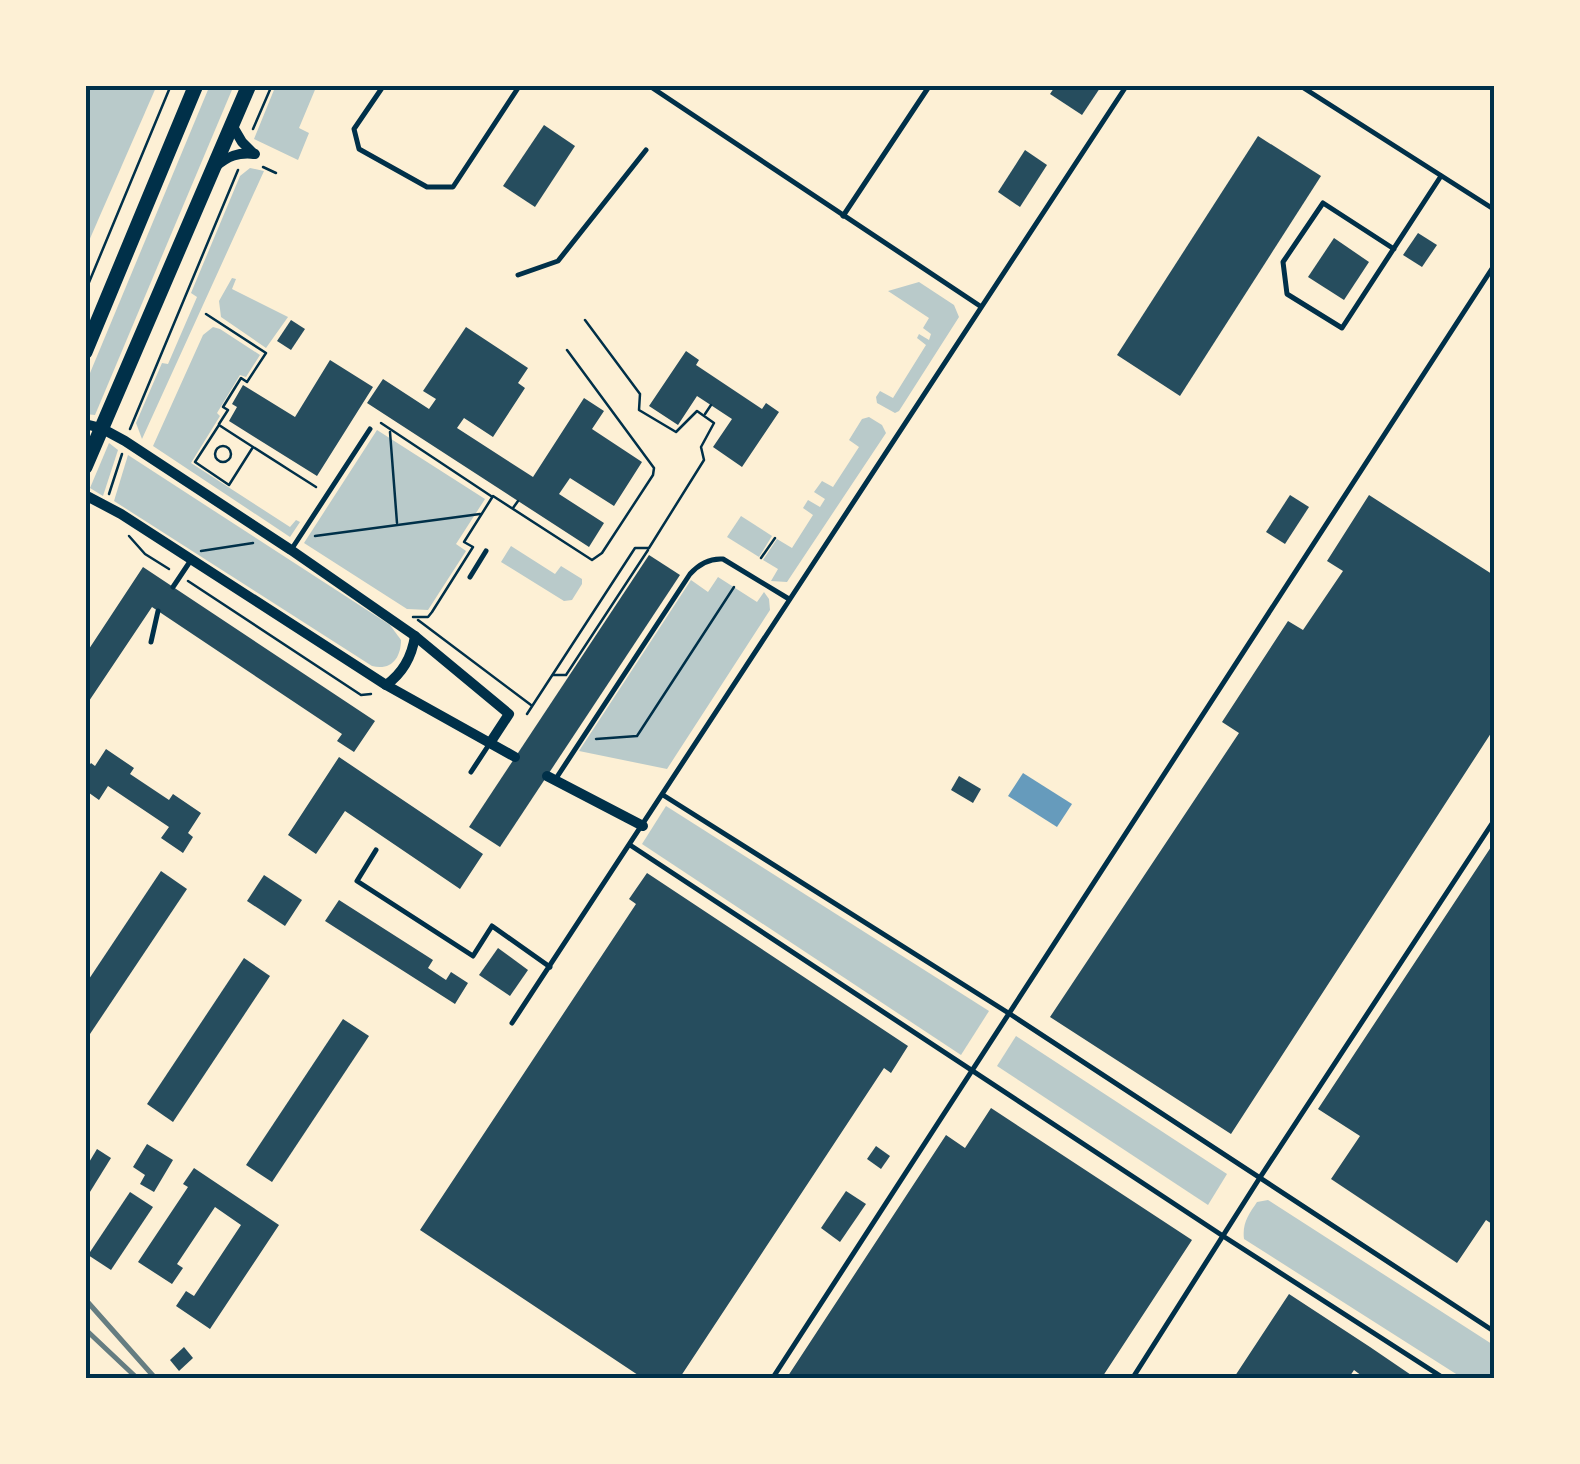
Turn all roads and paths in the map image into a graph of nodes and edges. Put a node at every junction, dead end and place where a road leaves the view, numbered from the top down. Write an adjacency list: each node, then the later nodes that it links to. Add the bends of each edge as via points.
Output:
1 (171, 85): 22 (path)
2 (196, 85): 27 (main road)
3 (249, 85): 11 (main road)
4 (272, 85): 13 (path, via 248,140 259,145)
5 (384, 85): 6 (lane, via 354,129 359,149 427,187 453,187)
6 (520, 85)
7 (648, 85): 18 (lane)
8 (930, 85): 18 (lane)
9 (1127, 85): 23 (lane)
10 (1300, 85): 16 (lane)
11 (232, 124): 13 (street); 14 (main road)
12 (646, 150): 21 (lane, via 558,262)
13 (254, 158): 14 (street, via 242,153); 15 (path); 33 (path, via 238,169)
14 (214, 168): 32 (main road)
15 (276, 173)
16 (1441, 176): 17 (lane); 19 (lane)
17 (1495, 210)
18 (843, 216): 23 (lane)
19 (1394, 248): 19 (lane, via 1342,328 1287,294 1283,262 1323,202)
20 (1495, 264): 87 (lane)
21 (518, 275)
22 (85, 292)
23 (980, 306): 64 (lane)
24 (206, 314): 31 (path, via 266,352 247,382 241,378)
25 (585, 320): 29 (path, via 640,394 639,410 676,432 697,411)
26 (567, 350): 46 (path, via 654,468 653,476 592,560)
27 (85, 352)
28 (711, 405): 29 (path)
29 (704, 416): 53 (path, via 714,422 701,447 704,460)
30 (377, 421): 35 (path)
31 (219, 425): 36 (path); 37 (path)
32 (93, 426): 40 (main road); 54 (street)
33 (130, 429)
34 (370, 429): 54 (lane)
35 (390, 429): 43 (path); 48 (path)
36 (206, 444): 37 (path, via 195,462 229,484); 38 (path)
37 (253, 447): 41 (path)
38 (216, 450)
39 (122, 452): 44 (path)
40 (85, 467)
41 (322, 491)
42 (85, 495): 56 (street)
43 (492, 496): 46 (path); 47 (path)
44 (108, 498)
45 (518, 501): 46 (path)
46 (512, 509)
47 (482, 514): 48 (path); 66 (path, via 464,542 472,547 432,612)
48 (397, 525): 50 (path)
49 (126, 534): 58 (path)
50 (308, 537)
51 (775, 538): 57 (path)
52 (262, 542): 56 (path)
53 (649, 548): 60 (path, via 635,548); 63 (path)
54 (291, 550): 68 (street)
55 (486, 552): 59 (lane)
56 (193, 556): 58 (lane); 73 (street)
57 (761, 558)
58 (180, 576): 61 (lane); 73 (path, via 361,695)
59 (470, 578)
60 (610, 586): 63 (path); 69 (path)
61 (173, 587)
62 (734, 587): 76 (path, via 637,736)
63 (620, 592): 71 (path)
64 (789, 600): 76 (lane, via 723,559 698,565); 81 (lane)
65 (158, 611): 70 (lane)
66 (411, 616)
67 (425, 624): 74 (path)
68 (415, 636): 73 (street, via 405,665); 77 (street, via 509,714)
69 (576, 637): 71 (path); 72 (path)
70 (151, 642)
71 (586, 644): 72 (path, via 566,675)
72 (552, 675): 74 (path)
73 (381, 689): 77 (street)
74 (532, 706): 75 (path)
75 (527, 714)
76 (581, 740): 80 (lane)
77 (490, 744): 78 (street); 79 (lane)
78 (515, 757)
79 (472, 772)
80 (551, 778): 83 (street)
81 (662, 795): 83 (lane); 87 (lane)
82 (1495, 820): 90 (lane)
83 (643, 826): 84 (lane)
84 (630, 845): 86 (lane); 89 (lane)
85 (376, 850): 86 (lane, via 357,881 472,956 492,926)
86 (550, 967): 88 (lane)
87 (1010, 1014): 89 (lane); 90 (lane)
88 (512, 1024)
89 (973, 1072): 91 (lane); 93 (lane)
90 (1259, 1179): 91 (lane); 92 (lane)
91 (1223, 1236): 94 (lane); 95 (lane)
92 (1495, 1332)
93 (772, 1379)
94 (1132, 1379)
95 (1445, 1379)

